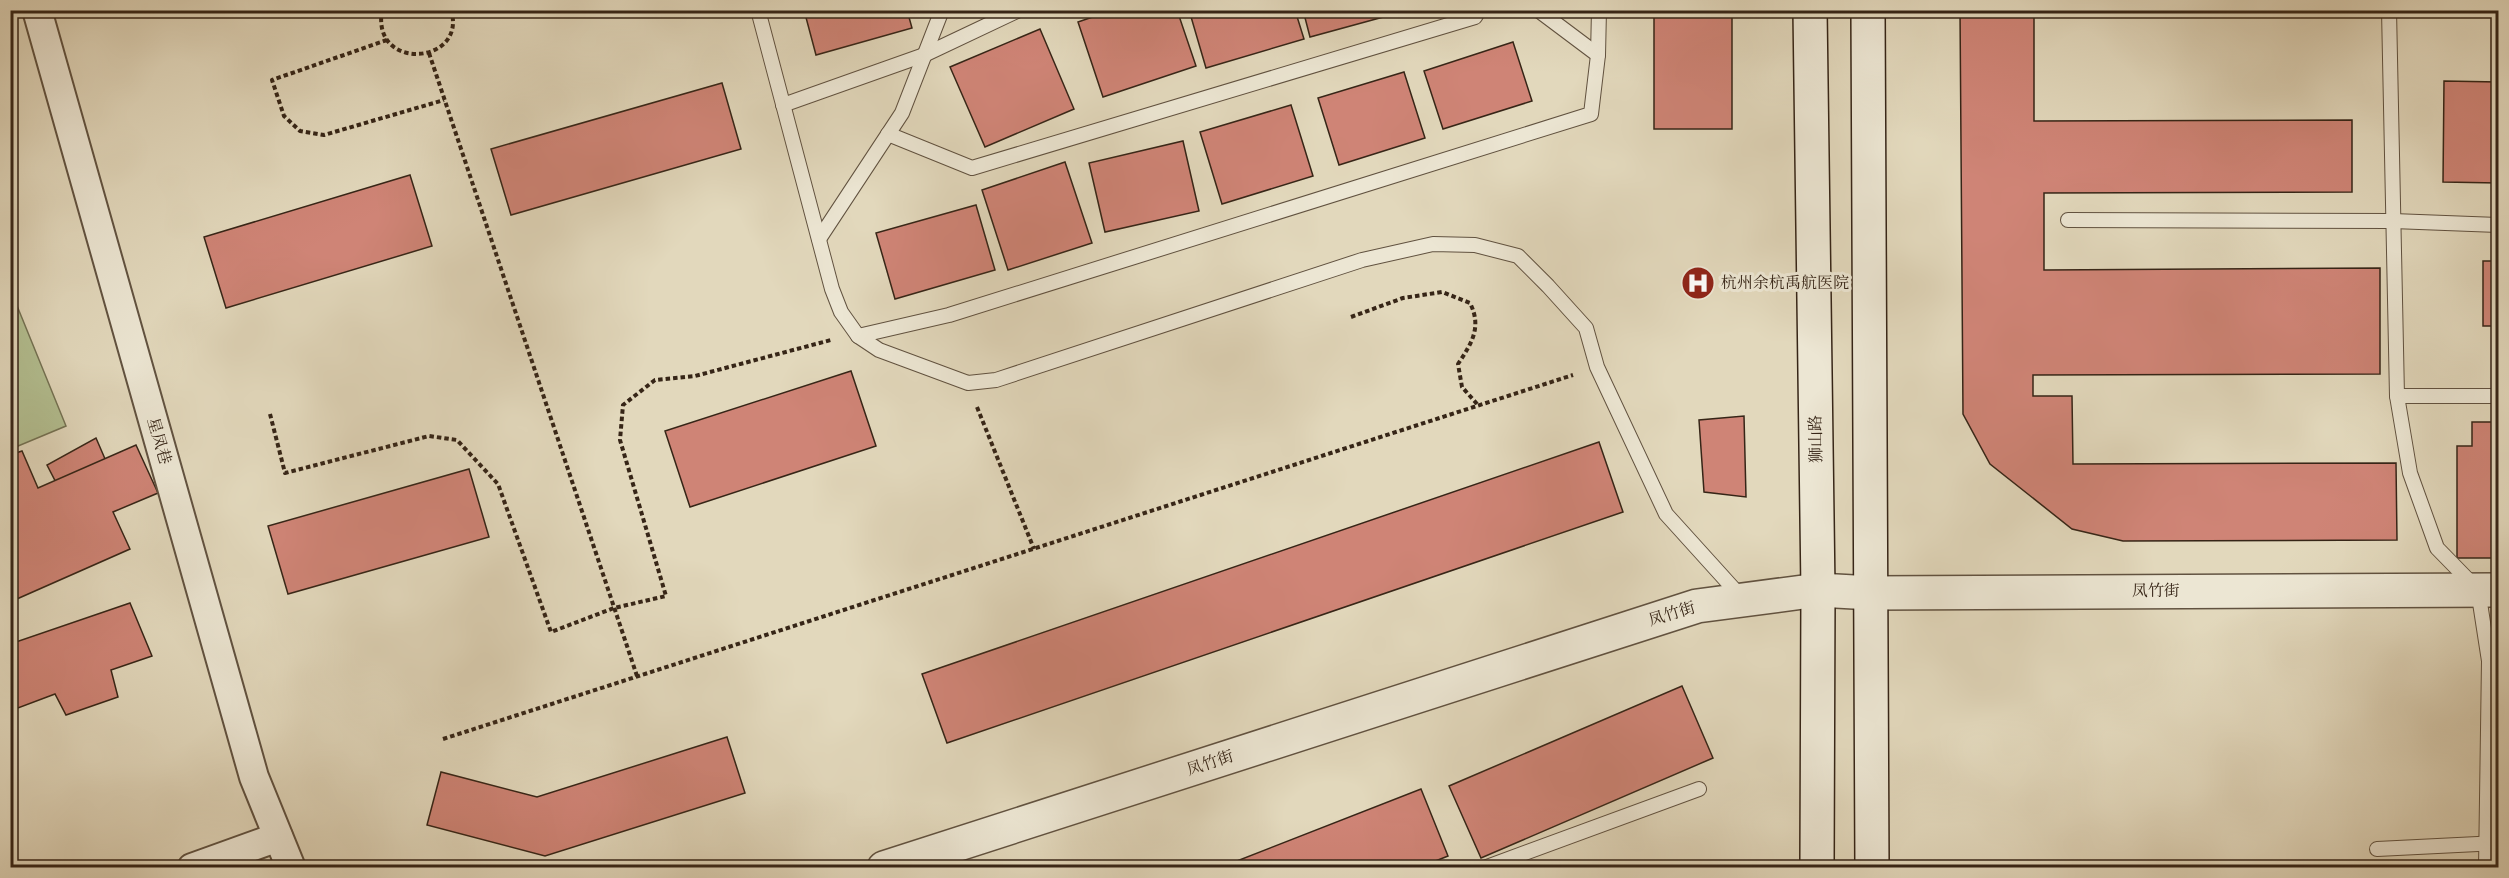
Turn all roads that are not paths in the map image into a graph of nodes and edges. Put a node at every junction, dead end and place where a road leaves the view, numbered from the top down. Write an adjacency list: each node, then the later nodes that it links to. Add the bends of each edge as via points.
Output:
1 (37, 10): 27 (street, 星凤巷, via 254,777)
2 (758, 10): 13 (lane)
3 (942, 10): 11 (lane)
4 (1019, 10): 11 (lane)
5 (1479, 10): 14 (lane, via 1475,17 972,168)
6 (1538, 10): 12 (lane)
7 (1599, 10): 12 (lane)
8 (1810, 10): 22 (main road, 狮山路)
9 (1868, 10): 24 (main road)
10 (2388, 10): 16 (lane)
11 (924, 56): 13 (lane); 14 (lane, via 902,113)
12 (1598, 56): 19 (lane, via 1591,114 949,315)
13 (783, 105): 18 (lane)
14 (888, 134): 18 (lane)
15 (2068, 220): 16 (lane)
16 (2393, 221): 17 (lane); 20 (lane)
17 (2499, 225)
18 (819, 239): 19 (lane, via 841,312)
19 (858, 336): 25 (lane, via 897,358 968,383 996,380 1362,260 1432,244 1475,245 1518,256 1586,328 1597,367 1666,514)
20 (2397, 396): 21 (lane); 23 (lane, via 2410,473 2437,548)
21 (2499, 396)
22 (1818, 590): 24 (main road, 凤竹街); 25 (main road, 凤竹街); 35 (main road, 狮山路)
23 (2488, 590): 24 (main road, 凤竹街); 28 (lane)
24 (1872, 592): 36 (main road)
25 (1743, 600): 33 (main road, 凤竹街, via 1697,606)
26 (1699, 789): 30 (lane)
27 (278, 837): 31 (street); 32 (street, 星凤巷)
28 (2492, 843): 29 (lane); 37 (lane)
29 (2378, 849)
30 (1514, 862): 34 (lane)
31 (192, 867)
32 (291, 867)
33 (884, 867)
34 (1484, 867)
35 (1817, 867)
36 (1872, 867)
37 (2486, 867)

